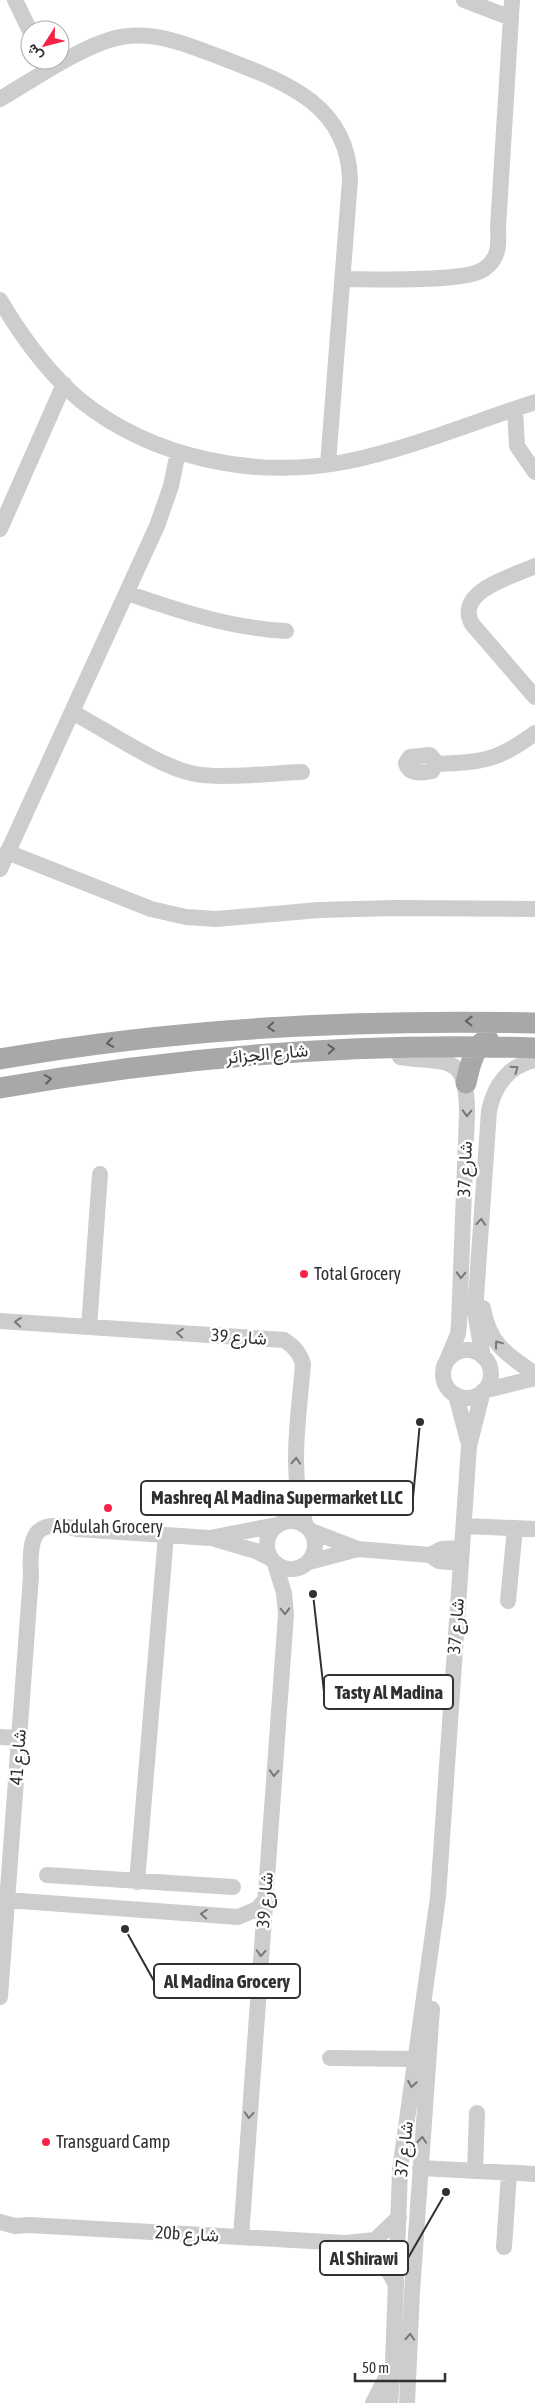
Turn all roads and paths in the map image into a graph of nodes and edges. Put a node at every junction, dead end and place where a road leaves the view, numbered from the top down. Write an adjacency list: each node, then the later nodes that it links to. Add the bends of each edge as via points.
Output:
1 (15, 0): 5 (street)
2 (464, 0): 4 (street)
3 (488, 0): 4 (street)
4 (512, 7): 9 (street, via 498,252 490,265 475,274 420,279)
5 (25, 20)
6 (70, 56): 9 (street, via 102,42 146,36 189,46 278,80 311,100 331,121 342,138 348,157 350,180)
7 (40, 70): 8 (street)
8 (0, 99)
9 (343, 279): 15 (street, via 335,395)
10 (0, 300): 11 (street, via 23,337)
11 (69, 389): 14 (street, via 94,411 128,432); 17 (street)
12 (535, 402): 13 (street)
13 (508, 411): 15 (street, via 382,452); 16 (street, via 517,447)
14 (185, 454): 15 (street, via 262,467 308,467); 19 (street, via 172,500)
15 (335, 463)
16 (535, 472)
17 (1, 523)
18 (535, 566): 21 (street, via 481,591 468,609 472,624)
19 (129, 587): 20 (street, via 196,615 242,626); 22 (street)
20 (286, 631)
21 (535, 698)
22 (70, 717): 25 (street, via 195,774); 26 (street)
23 (535, 733): 24 (street, via 516,748 490,759)
24 (436, 764)
25 (302, 772)
26 (10, 847): 27 (street); 28 (street, via 151,909 201,918 319,910)
27 (0, 869)
28 (535, 909)
29 (535, 1023): 34 (main road, شارع الجزائر, one-way to 34, via 391,1022 272,1027 144,1038)
30 (535, 1037): 31 (main road, via 497,1035)
31 (479, 1045): 32 (main road, شارع الجزائر); 33 (main road, شارع الجزائر); 36 (main road, via 468,1069)
32 (372, 1047): 36 (street, via 403,1057 446,1062 461,1073); 37 (main road, شارع الجزائر, one-way to 32, via 129,1067 260,1053)
33 (535, 1048)
34 (0, 1059)
35 (535, 1060): 39 (street, شارع 37, one-way to 35, via 491,1102 509,1072)
36 (466, 1083): 43 (street, شارع 37, one-way to 43, via 459,1324)
37 (0, 1088)
38 (100, 1174): 41 (street)
39 (478, 1276): 42 (street, شارع 37, via 476,1322); 44 (street, one-way to 39, via 504,1352 491,1334 485,1319)
40 (0, 1321): 41 (street, شارع 39, one-way to 40)
41 (89, 1327): 50 (street, شارع 39, one-way to 41, via 299,1502 296,1466 304,1364 295,1348 284,1340)
42 (485, 1359): 43 (street, via 478,1353 465,1350); 44 (street); 45 (street, via 491,1375)
43 (447, 1360): 46 (street, via 444,1380)
44 (535, 1376): 45 (street)
45 (483, 1391): 46 (street, via 469,1398); 47 (street, شارع 37)
46 (456, 1395): 47 (street, شارع 37)
47 (469, 1446): 49 (street, شارع 37)
48 (277, 1525): 50 (street, via 292,1521); 54 (street); 57 (street, via 266,1544)
49 (464, 1526): 51 (street); 56 (street, شارع 37)
50 (308, 1528): 55 (street); 58 (street, via 316,1543)
51 (515, 1528): 52 (street); 59 (street)
52 (535, 1529)
53 (166, 1535): 54 (street); 61 (street, شارع 41, via 77,1530 55,1534 43,1542 31,1576); 62 (street)
54 (210, 1538): 57 (street, via 256,1551)
55 (358, 1549): 56 (street, via 430,1555 442,1549); 58 (street)
56 (461, 1556): 65 (street, شارع 37)
57 (273, 1561): 58 (street, via 289,1570); 67 (street, شارع 39, one-way to 67, via 284,1593 286,1616)
58 (309, 1562)
59 (508, 1602)
60 (0, 1737): 61 (street)
61 (19, 1738): 66 (street, شارع 41)
62 (137, 1882): 63 (street); 68 (street, via 51,1876)
63 (155, 1883): 64 (street); 69 (street)
64 (233, 1887)
65 (438, 1897): 72 (street, شارع 37); 74 (street, شارع 37, one-way to 65)
66 (7, 1900): 68 (street); 70 (street, شارع 41)
67 (265, 1900): 69 (street, one-way to 69, via 256,1909 238,1917); 82 (street, شارع 39, one-way to 82)
68 (51, 1903): 69 (street)
69 (150, 1910)
70 (0, 1995)
71 (330, 2058): 72 (street)
72 (415, 2059): 79 (street, شارع 37, one-way to 79, via 400,2170)
73 (477, 2113): 75 (street)
74 (420, 2168): 75 (street); 89 (street, شارع 37, one-way to 74)
75 (475, 2171): 76 (street)
76 (509, 2173): 77 (street); 84 (street)
77 (535, 2174)
78 (0, 2213): 81 (street)
79 (399, 2218): 83 (street, 20b شارع, via 375,2240); 85 (street, شارع 37)
80 (0, 2222): 81 (street, via 15,2226)
81 (29, 2224): 82 (street, 20b شارع)
82 (241, 2237): 83 (street, 20b شارع)
83 (345, 2243): 85 (street, 20b شارع, via 376,2254)
84 (504, 2247)
85 (396, 2285): 86 (street, شارع 37)
86 (393, 2364): 87 (street); 88 (street, شارع 37)
87 (373, 2403)
88 (390, 2403)
89 (407, 2403)

